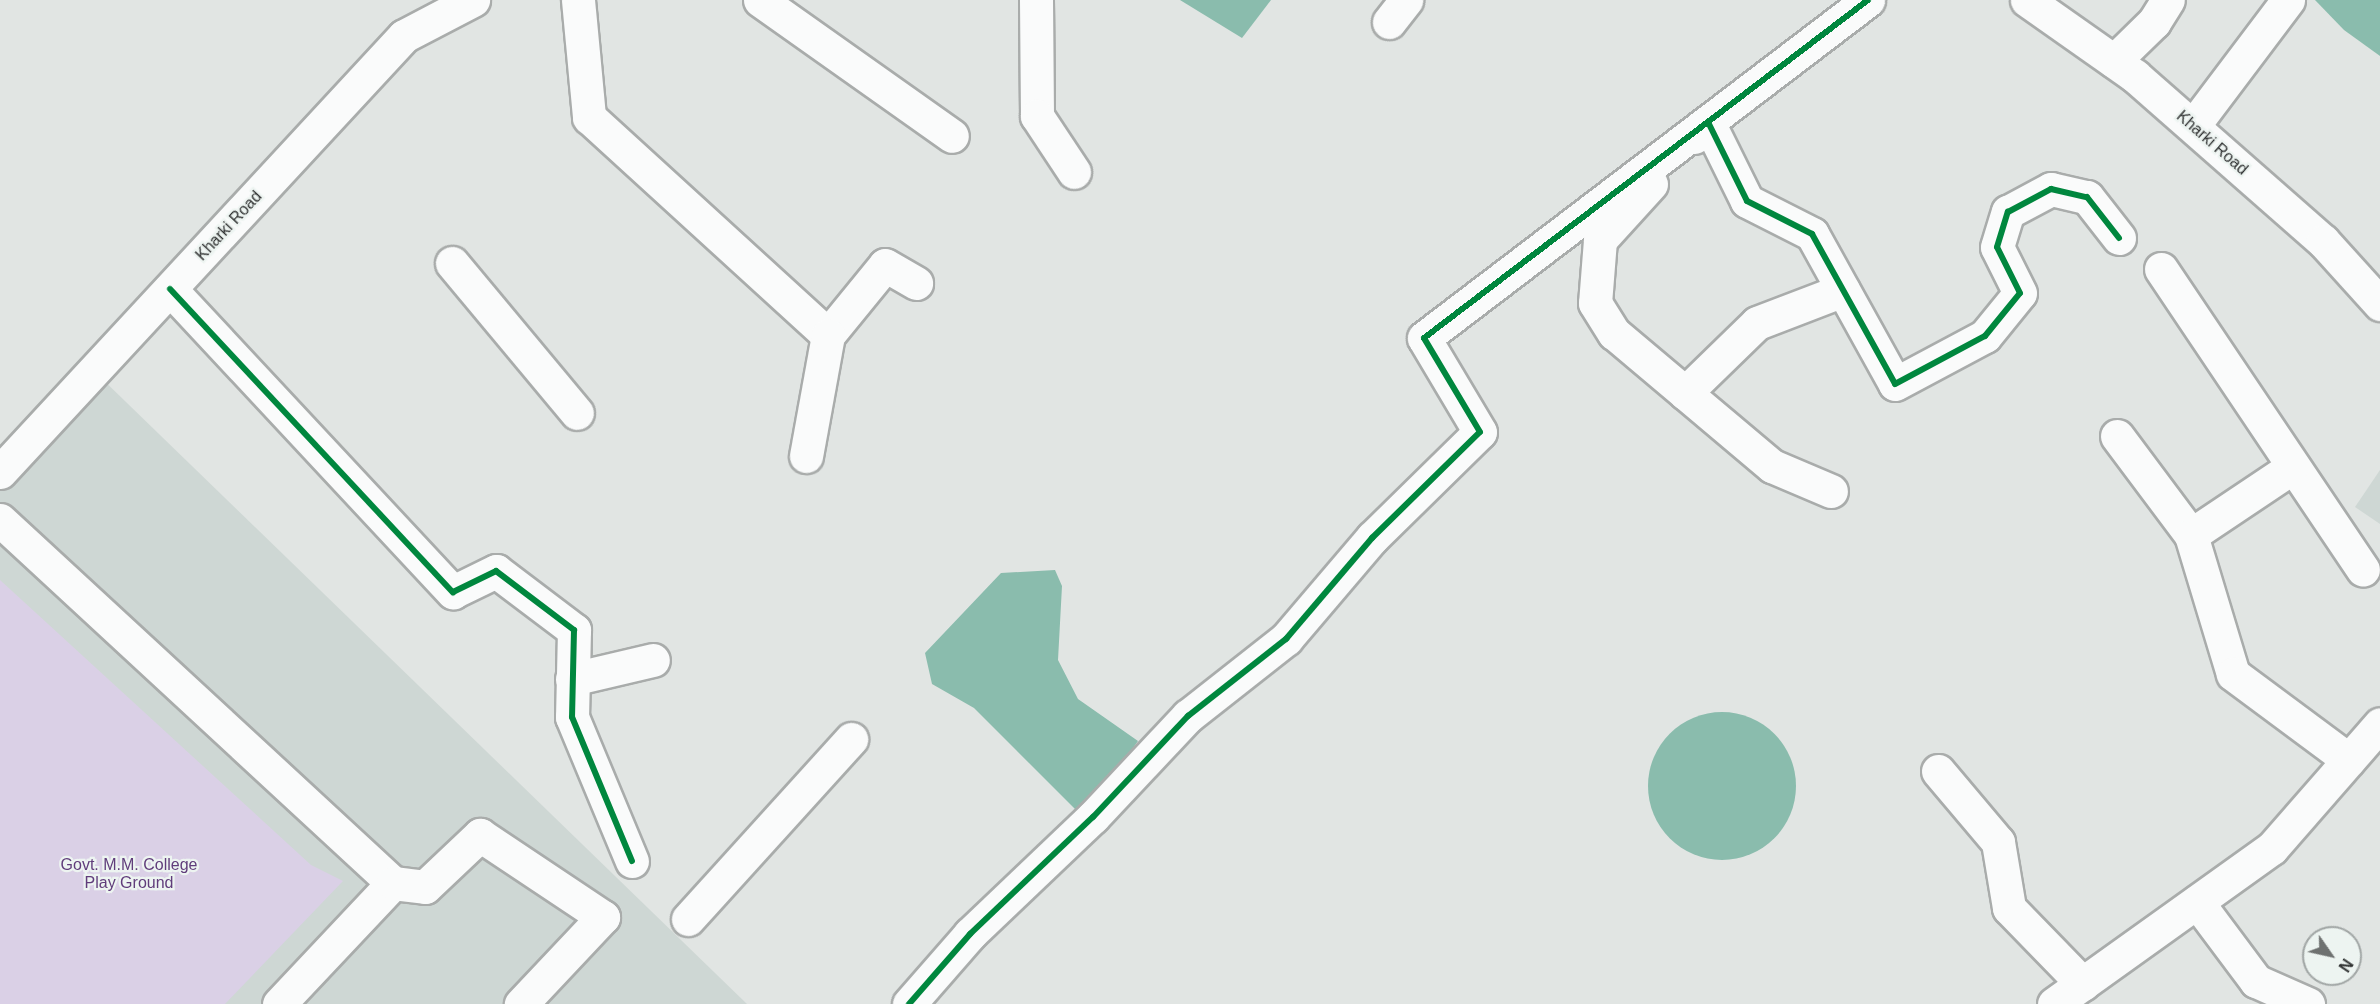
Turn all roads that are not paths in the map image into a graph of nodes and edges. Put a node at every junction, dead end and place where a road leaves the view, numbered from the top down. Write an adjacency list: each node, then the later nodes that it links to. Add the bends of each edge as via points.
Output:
1 (473, 0): 18 (street, Kharki Road, via 404,36)
2 (578, 0): 21 (street, via 589,117)
3 (760, 0): 12 (street)
4 (1036, 0): 13 (street, via 1037,116)
5 (1868, 0): 10 (street)
6 (2027, 0): 9 (street, Kharki Road)
7 (2168, 0): 9 (street, via 2154,22)
8 (2288, 0): 11 (street)
9 (2114, 61): 11 (street, Kharki Road)
10 (1708, 122): 19 (street, via 1747,201 1812,234); 22 (street, via 1600,240 1594,303 1614,333); 45 (street, via 1424,339 1480,432 1372,537 1286,639 1188,717 1093,817 970,934)
11 (2193, 126): 20 (street, Kharki Road, via 2323,241)
12 (952, 136)
13 (1074, 172)
14 (2119, 238): 19 (street, via 2087,197 2051,189 2008,212 1997,247 2020,293 1985,336 1895,384)
15 (452, 262): 23 (street)
16 (2161, 269): 26 (street)
17 (916, 283): 21 (street, via 885,265)
18 (170, 290): 27 (street, Kharki Road); 33 (street, via 453,592 496,571 574,630)
19 (1843, 290): 22 (street, via 1757,323)
20 (2380, 304)
21 (828, 335): 25 (street)
22 (1685, 393): 28 (street, via 1772,466)
23 (577, 413)
24 (2117, 436): 30 (street)
25 (806, 456)
26 (2291, 468): 30 (street); 31 (street)
27 (0, 472)
28 (1831, 491)
29 (0, 520): 39 (street)
30 (2191, 536): 36 (street, via 2233,674)
31 (2363, 570)
32 (653, 660): 33 (street)
33 (572, 680): 38 (street, via 572,717)
34 (2380, 724): 36 (street)
35 (851, 739): 41 (street)
36 (2349, 760): 40 (street, via 2272,848)
37 (1938, 771): 42 (street, via 1998,842 2010,908)
38 (632, 861)
39 (393, 883): 43 (street); 44 (street, via 425,887 480,835 603,917)
40 (2197, 902): 42 (street); 47 (street, via 2256,981)
41 (688, 919)
42 (2083, 984): 46 (street)
43 (279, 1004)
44 (521, 1004)
45 (909, 1004)
46 (2054, 1004)
47 (2307, 1004)

